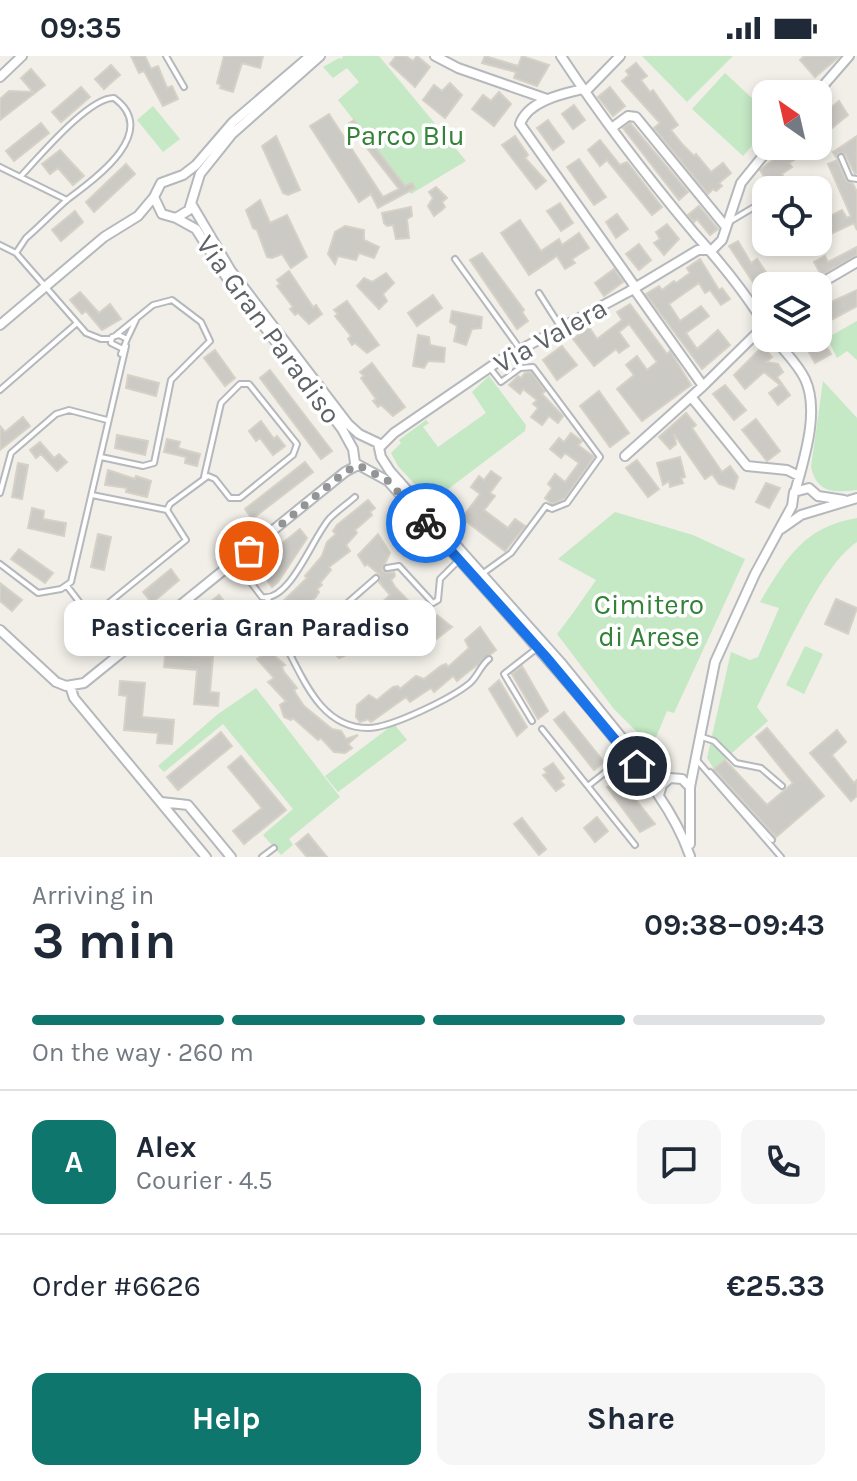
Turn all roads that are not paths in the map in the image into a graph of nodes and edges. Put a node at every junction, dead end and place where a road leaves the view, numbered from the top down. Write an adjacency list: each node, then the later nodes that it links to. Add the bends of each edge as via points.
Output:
1 (22, 56): 10 (street)
2 (166, 56): 12 (lane)
3 (320, 56): 22 (street, via 232,134 202,170)
4 (435, 56): 9 (street)
5 (561, 56): 13 (street)
6 (620, 56): 13 (street)
7 (849, 56): 11 (street)
8 (306, 58): 20 (street, via 233,122 196,165)
9 (445, 58): 14 (street)
10 (0, 77)
11 (828, 80)
12 (184, 87)
13 (584, 90): 14 (street); 15 (street)
14 (547, 99): 38 (street, via 520,124)
15 (613, 127): 30 (street, via 628,116 636,117); 32 (street)
16 (841, 157): 21 (lane, via 850,178)
17 (760, 160): 30 (street, via 741,183)
18 (0, 167): 19 (lane)
19 (21, 176): 24 (lane); 24 (lane, via 55,139 105,99 114,98 132,119 118,158)
20 (175, 178): 22 (street); 23 (street, via 161,183)
21 (857, 179)
22 (193, 193): 25 (street)
23 (154, 197): 27 (street); 28 (street)
24 (67, 200): 33 (lane)
25 (192, 205): 29 (street); 56 (street, Via Gran Paradiso, via 231,271 348,424)
26 (752, 209): 30 (lane)
27 (162, 214): 28 (street); 29 (street)
28 (138, 216): 37 (street)
29 (176, 218): 57 (street, Via Gran Paradiso, via 196,229 342,429)
30 (727, 225): 32 (street)
31 (0, 245): 33 (lane)
32 (712, 250): 38 (street, Via Valera, via 698,250); 40 (street)
33 (16, 253): 37 (lane)
34 (455, 259): 49 (lane)
35 (857, 262): 36 (street)
36 (832, 277)
37 (45, 287): 42 (lane); 43 (street)
38 (635, 288): 44 (street, Via Valera); 52 (street)
39 (539, 293): 44 (lane)
40 (752, 305)
41 (139, 315): 46 (lane); 47 (lane); 59 (lane, via 172,300 201,322 210,341 171,380 154,463 143,466)
42 (77, 323): 46 (lane, via 90,336); 53 (lane)
43 (0, 325)
44 (562, 328): 49 (street, Via Valera)
45 (752, 334): 52 (street)
46 (114, 337): 47 (lane); 48 (lane, via 113,345)
47 (127, 339): 48 (lane)
48 (123, 347): 55 (lane)
49 (520, 349): 51 (street, Via Valera)
50 (785, 352): 61 (street, via 808,388 810,415)
51 (489, 367): 56 (street, Via Valera); 81 (lane, via 501,382 526,366 539,372 600,457 567,503 546,506 511,553)
52 (703, 386): 54 (street)
53 (0, 390)
54 (692, 398): 58 (street); 61 (street, via 747,466)
55 (107, 420): 59 (lane); 66 (lane, via 69,410 56,414 11,453)
56 (376, 446): 57 (street, via 356,443); 60 (street, via 376,464); 81 (street, Via Gran Paradiso, via 390,471)
57 (352, 452): 60 (street, Via Gran Paradiso); 63 (street)
58 (625, 456)
59 (101, 457): 67 (lane)
60 (363, 466): 63 (street); 77 (street, via 388,481)
61 (800, 472): 64 (street); 65 (street)
62 (204, 477): 62 (lane, via 215,479 234,500 297,449 249,384 240,384 221,403); 73 (lane)
63 (333, 483): 78 (street)
64 (809, 488): 65 (street); 68 (street)
65 (794, 492): 72 (street)
66 (0, 493)
67 (92, 495): 73 (lane); 83 (lane)
68 (818, 496): 71 (street); 74 (street)
69 (355, 497): 84 (lane, via 330,518 286,586)
70 (857, 498): 71 (street)
71 (844, 500): 74 (street)
72 (792, 506): 75 (street); 76 (street)
73 (167, 510): 83 (lane, via 186,540 95,614 87,612)
74 (816, 511): 75 (street)
75 (801, 515): 76 (street)
76 (781, 529): 92 (street, via 718,656)
77 (459, 560): 80 (lane, via 439,580 438,600 433,603 399,566); 86 (street)
78 (235, 562): 84 (lane, via 262,597); 89 (street, via 91,678)
79 (0, 564): 83 (lane, via 38,593)
80 (387, 568)
81 (482, 574): 96 (street, Via Gran Paradiso, via 644,765)
82 (376, 578): 87 (lane, via 321,626 307,647)
83 (67, 586)
84 (269, 598): 87 (lane, via 264,615)
85 (0, 630): 89 (street, via 52,680)
86 (538, 648): 90 (lane, via 504,674); 93 (street)
87 (290, 654): 88 (lane, via 302,682 326,709 347,723 371,728 454,694)
88 (489, 659)
89 (70, 686): 101 (street, via 74,698)
90 (532, 721)
91 (542, 729): 97 (lane)
92 (700, 737): 94 (street); 98 (lane, via 714,741 736,763 761,768)
93 (627, 755): 97 (lane); 100 (street)
94 (695, 760): 95 (lane); 96 (street); 99 (street)
95 (705, 769): 106 (lane); 113 (lane)
96 (674, 778): 99 (street); 100 (street, via 662,785)
97 (588, 786): 107 (lane)
98 (782, 786)
99 (690, 787): 103 (street)
100 (659, 795): 104 (street)
101 (161, 802): 102 (street); 105 (street)
102 (184, 803): 105 (street); 111 (street)
103 (688, 803): 104 (street, via 676,810); 109 (street)
104 (666, 807): 109 (street)
105 (172, 815): 110 (street)
106 (772, 840)
107 (635, 845)
108 (274, 848): 112 (lane)
109 (690, 856)
110 (206, 857)
111 (231, 857)
112 (262, 857)
113 (781, 857)

